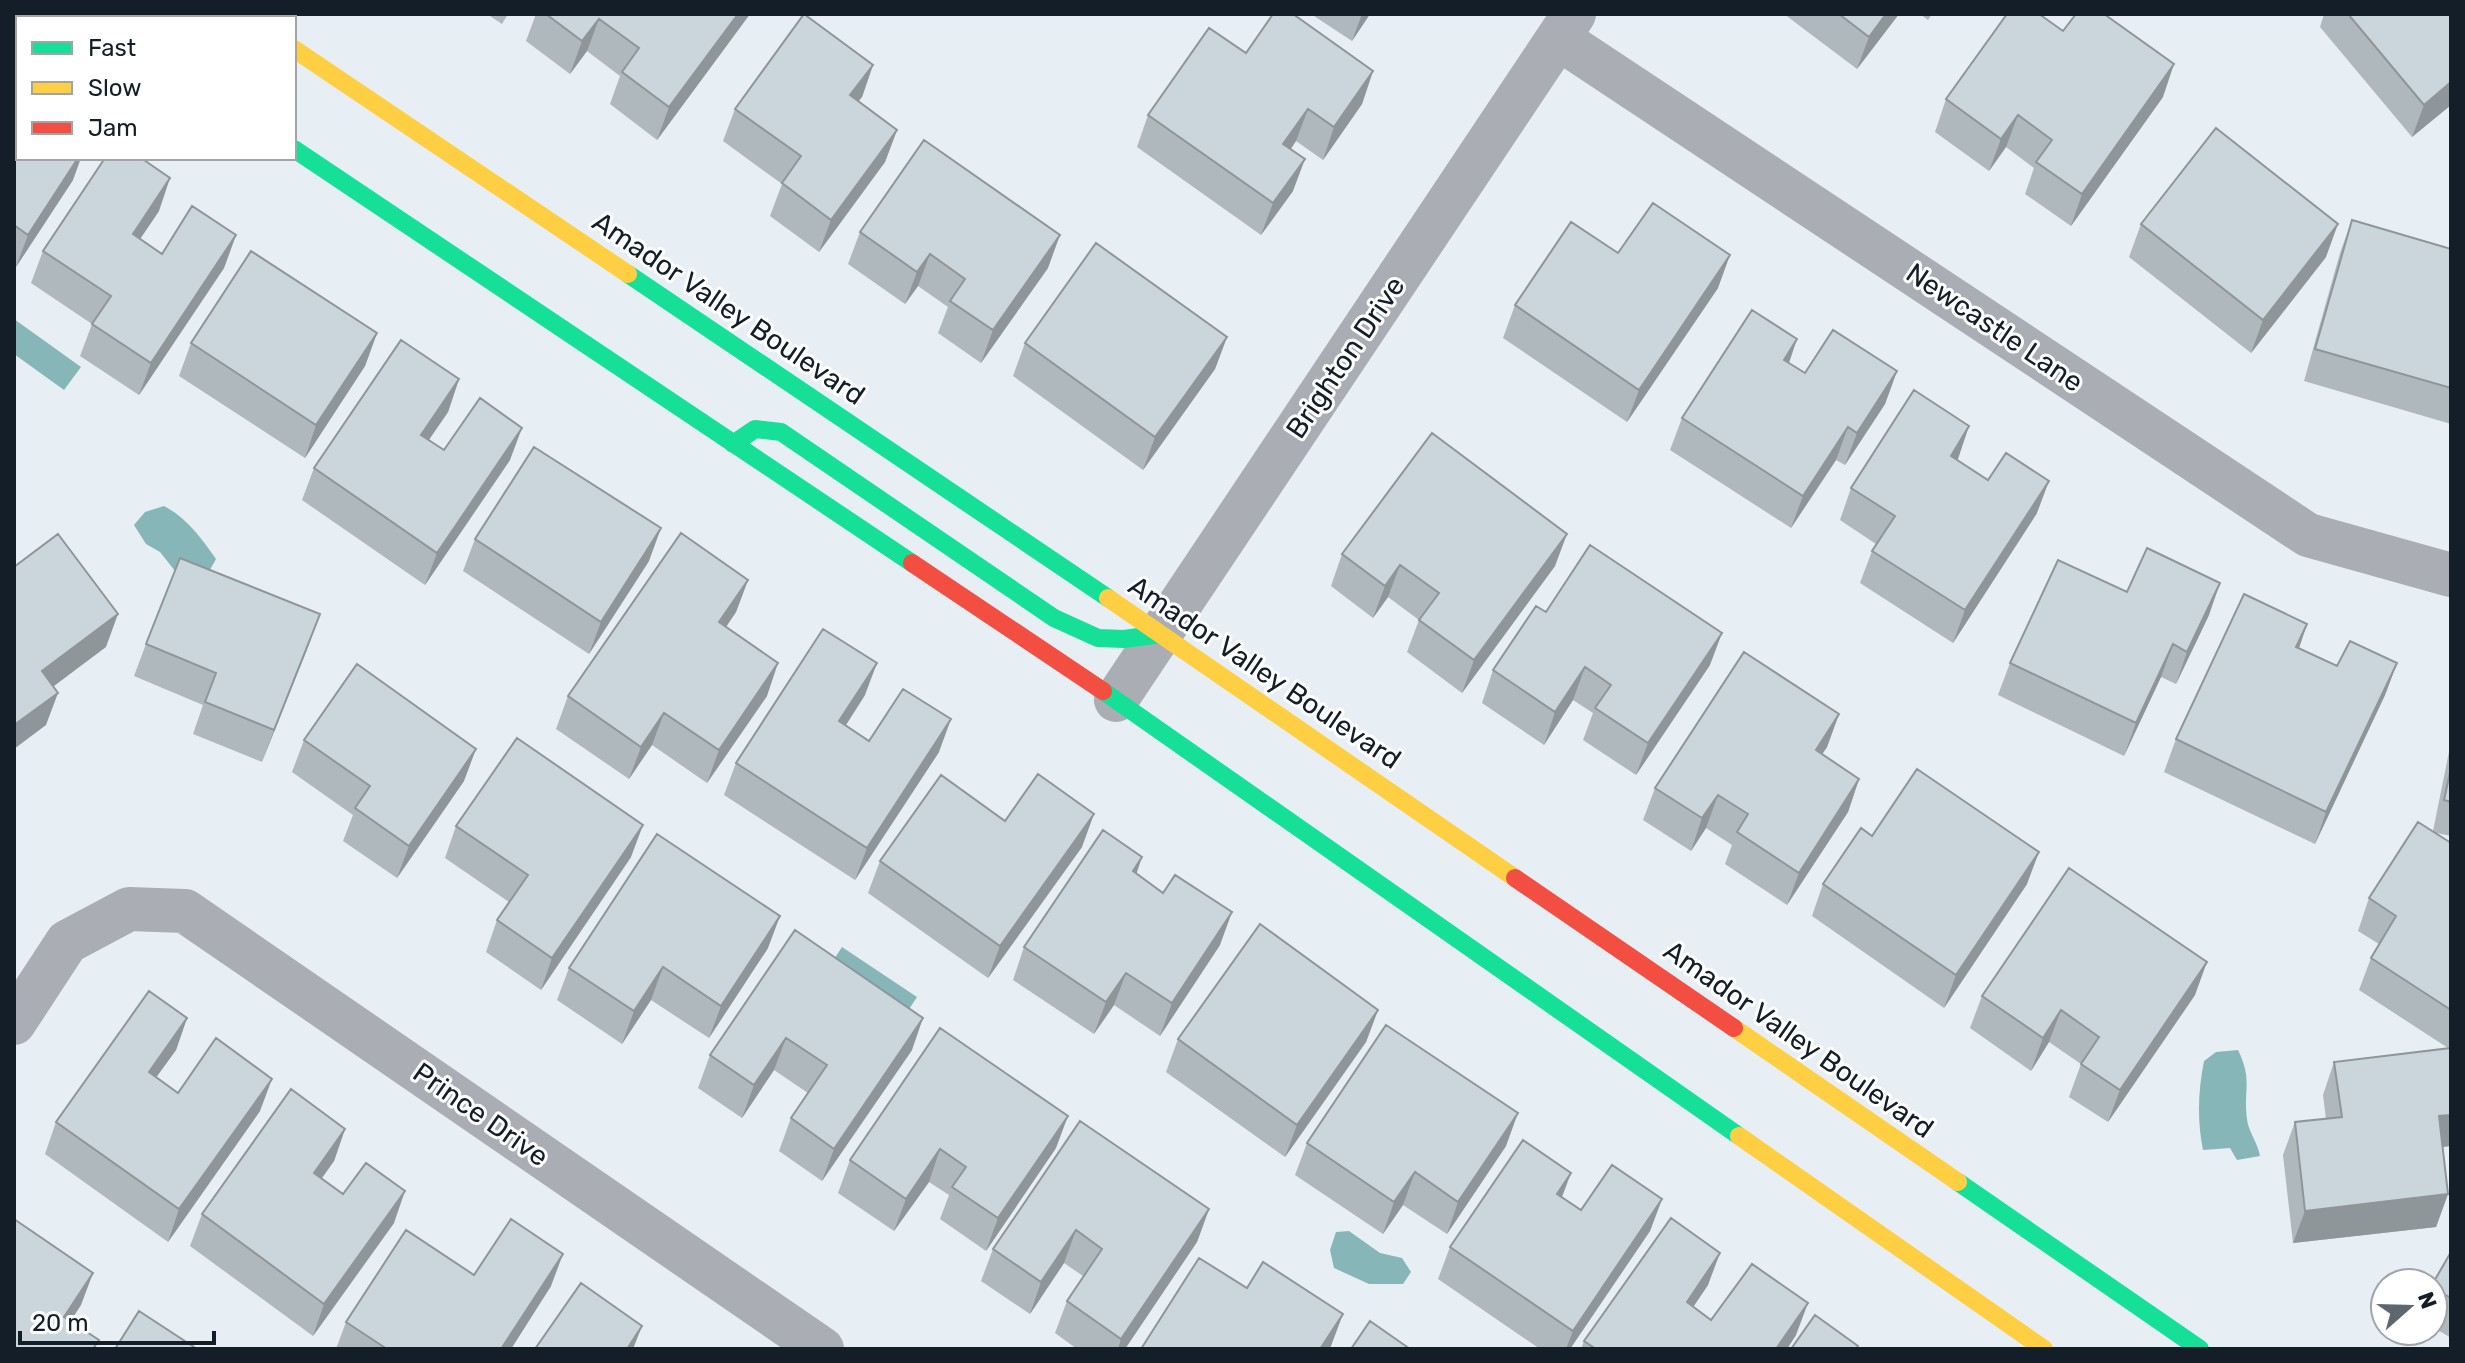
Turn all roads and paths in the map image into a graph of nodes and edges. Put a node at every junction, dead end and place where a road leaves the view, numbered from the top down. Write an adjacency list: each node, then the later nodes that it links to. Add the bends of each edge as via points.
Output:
1 (1566, 26): 5 (street, Newcastle Lane, via 2308,535); 6 (street, Brighton Drive)
2 (296, 50): 6 (street, Amador Valley Boulevard)
3 (296, 150): 4 (street)
4 (733, 444): 6 (street, via 751,429 781,432 1054,618 1098,638); 7 (street)
5 (2451, 575)
6 (1161, 634): 7 (street, Brighton Drive); 11 (street, Amador Valley Boulevard)
7 (1116, 700): 10 (street)
8 (14, 1023): 9 (street, Prince Drive, via 67,942 129,909 185,911)
9 (822, 1349)
10 (2044, 1349)
11 (2200, 1349)

